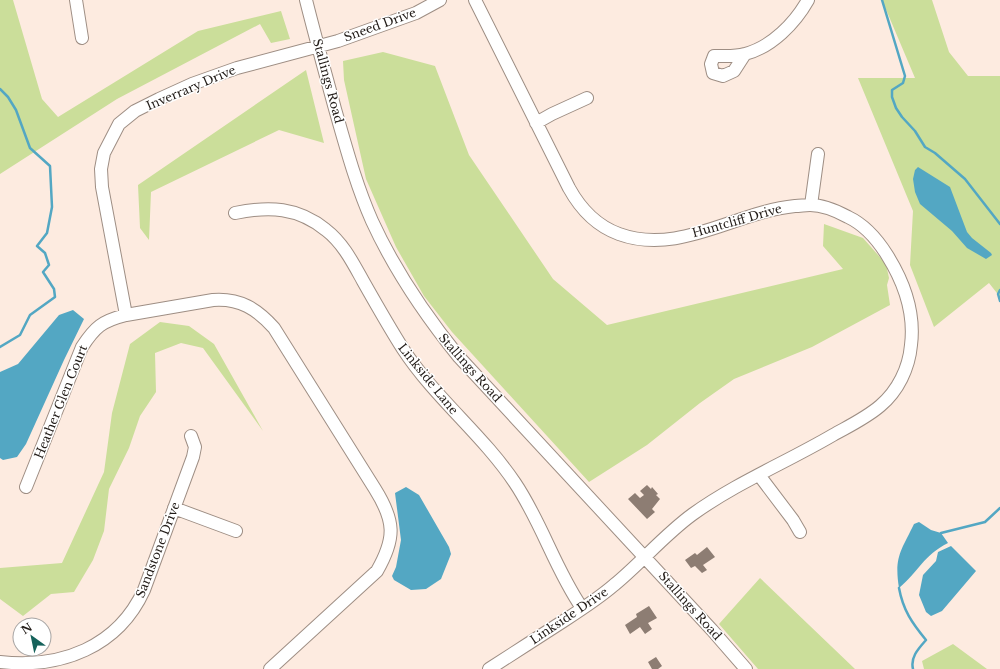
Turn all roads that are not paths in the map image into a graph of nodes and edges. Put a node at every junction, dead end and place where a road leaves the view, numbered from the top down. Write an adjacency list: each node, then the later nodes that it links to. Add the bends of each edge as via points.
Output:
1 (76, 0): 6 (street)
2 (306, 0): 7 (street, Stallings Road)
3 (440, 0): 7 (street, Sneed Drive, via 416,13)
4 (475, 0): 10 (street, Huntcliff Drive)
5 (808, 0): 8 (street, via 782,33 758,49)
6 (82, 38)
7 (318, 46): 14 (street, Inverrary Drive, via 237,68 192,84 135,111 119,124 104,153 101,169 102,187); 21 (street, Stallings Road, via 362,196 383,244 412,293 434,327 459,357)
8 (745, 54)
9 (587, 98): 10 (street)
10 (536, 123): 12 (street, Huntcliff Drive, via 580,205 602,226 629,237 651,241 673,240 766,211)
11 (818, 154): 12 (street)
12 (811, 205): 16 (street, Huntcliff Drive, via 833,210 852,219 868,230 883,247 900,277 908,301 912,327 910,353 907,367 899,383 878,408)
13 (235, 213): 22 (street, Linkside Lane, via 264,208 291,212 315,222 336,238 411,360 515,482 564,581)
14 (126, 315): 17 (street, Heather Glen Court, via 101,324 82,347); 25 (street, Heather Glen Court, via 226,299 238,302 265,318 274,328 386,506 391,530 388,547 377,571)
15 (191, 436): 18 (street, Sandstone Drive, via 195,447 193,456)
16 (760, 475): 20 (street); 21 (street, Huntcliff Drive, via 692,514)
17 (26, 487)
18 (174, 508): 19 (street); 24 (street, Sandstone Drive, via 144,590 126,618 108,637 88,651)
19 (236, 531)
20 (800, 532)
21 (645, 557): 22 (street, Linkside Drive, via 613,586); 27 (street, Stallings Road)
22 (582, 608): 26 (street, Linkside Drive)
23 (0, 662): 24 (street, Sandstone Drive)
24 (48, 667)
25 (270, 669)
26 (489, 669)
27 (746, 669)

